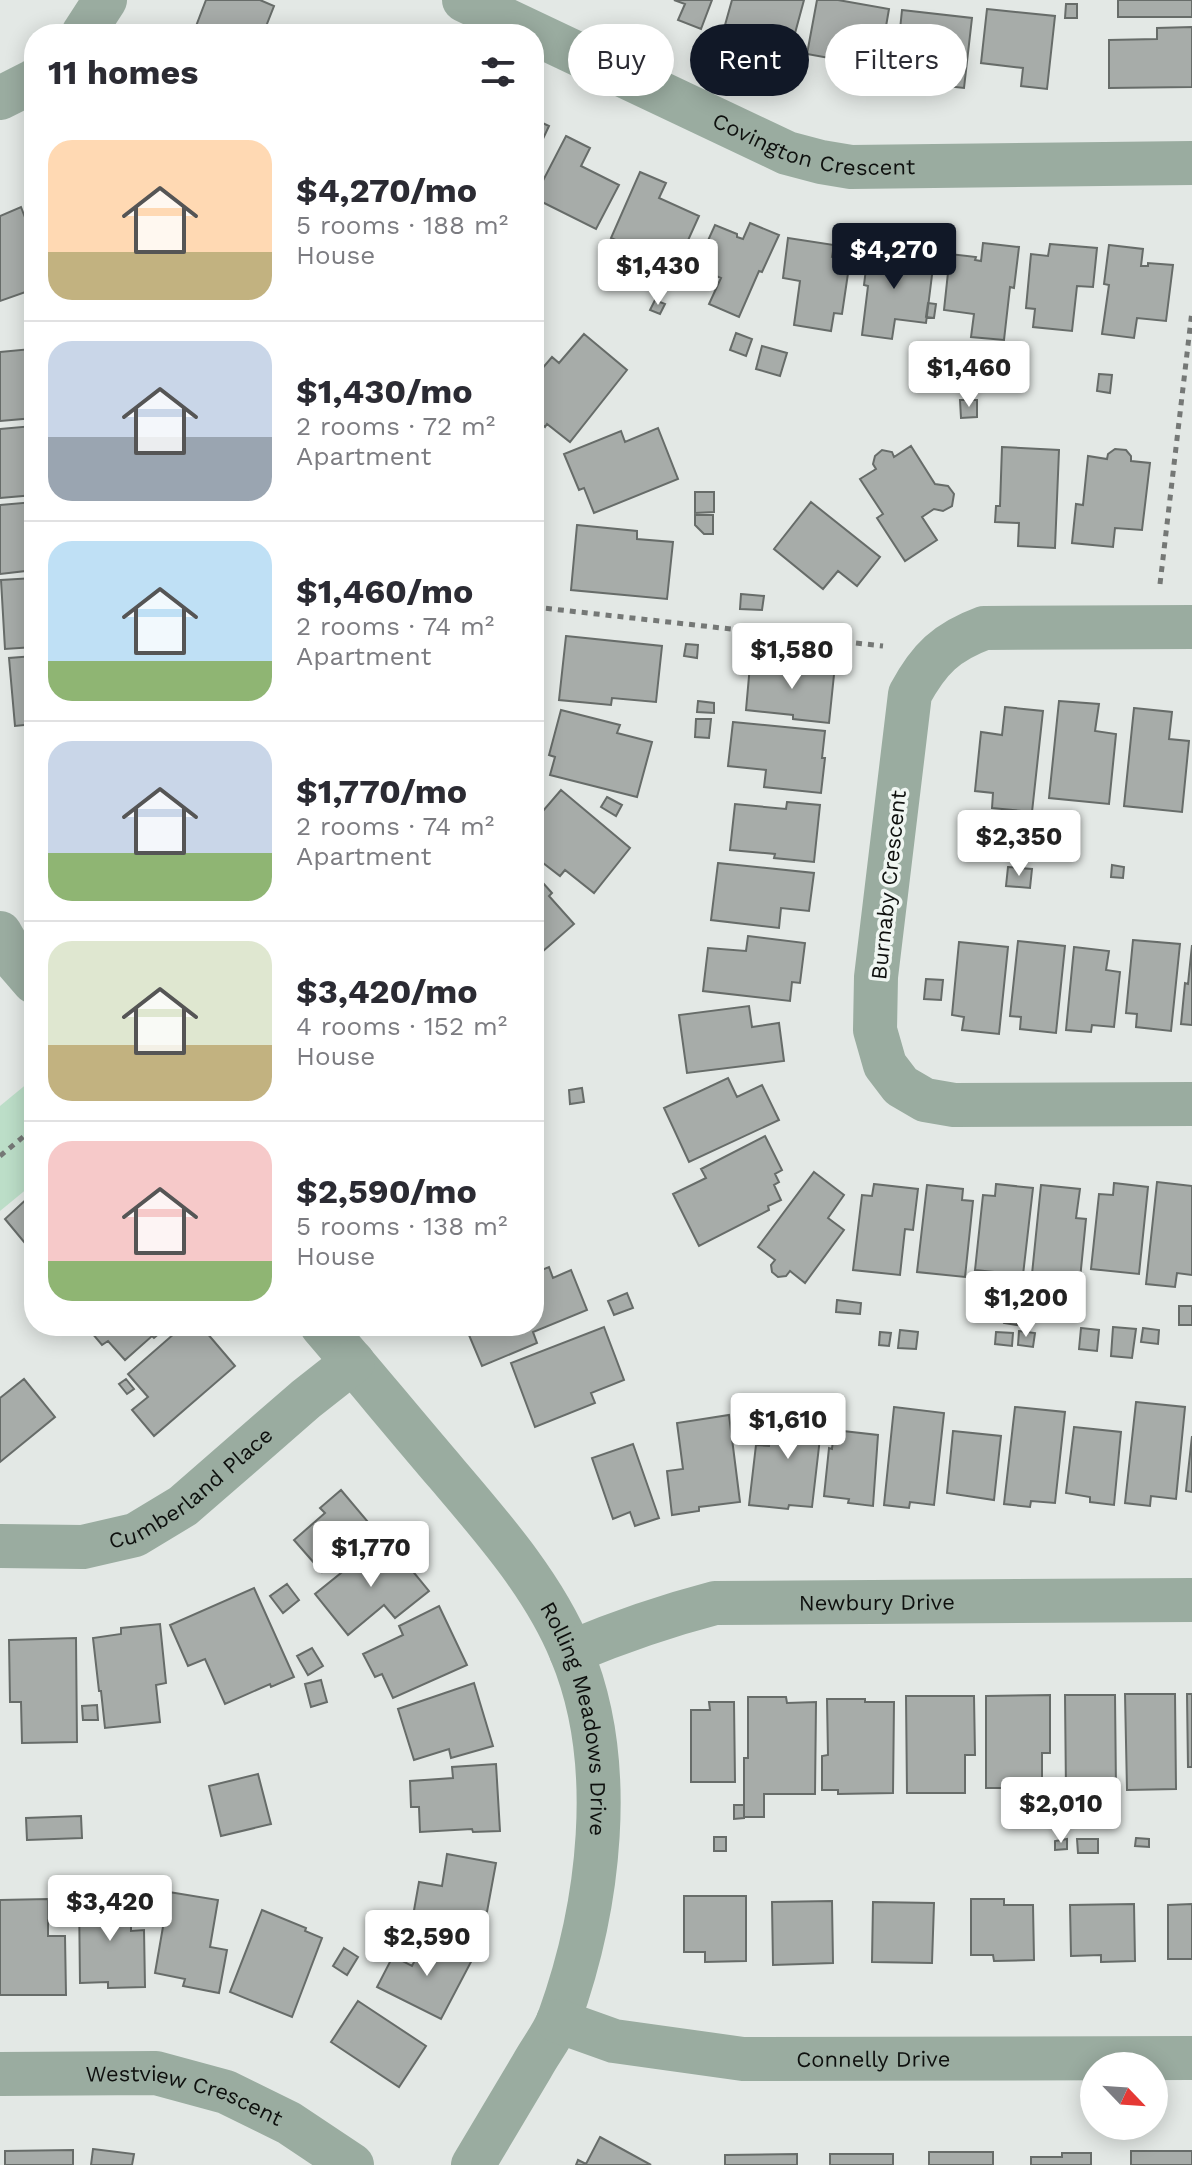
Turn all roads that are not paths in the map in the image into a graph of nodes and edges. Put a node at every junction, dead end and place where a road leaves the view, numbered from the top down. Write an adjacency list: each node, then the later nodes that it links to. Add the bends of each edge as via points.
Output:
1 (105, 0): 3 (street)
2 (464, 0): 4 (street, Covington Crescent)
3 (89, 24)
4 (515, 24)
5 (544, 38): 8 (street, Covington Crescent, via 787,153 821,162 851,167)
6 (24, 86): 7 (street)
7 (0, 98)
8 (1192, 163)
9 (1192, 627): 12 (street, Burnaby Crescent, via 984,628 940,652 921,673 910,694 876,977 875,1030 885,1065 901,1086 925,1100 954,1105)
10 (0, 933): 11 (street)
11 (24, 970)
12 (1192, 1104)
13 (331, 1336): 14 (street, Rolling Meadows Drive)
14 (353, 1362): 15 (street, Cumberland Place, via 183,1506 135,1535 83,1547); 17 (street, Rolling Meadows Drive, via 516,1561)
15 (0, 1546)
16 (1192, 1600): 17 (street, Newbury Drive, via 715,1603)
17 (571, 1652): 18 (street, Rolling Meadows Drive, via 591,1713 598,1774 597,1857 584,1932)
18 (558, 2021): 19 (street, Connelly Drive, via 614,2041 743,2059); 22 (street, Rolling Meadows Drive)
19 (1192, 2058)
20 (0, 2074): 21 (street, Westview Crescent, via 156,2073 226,2092 289,2123)
21 (352, 2165)
22 (473, 2165)

